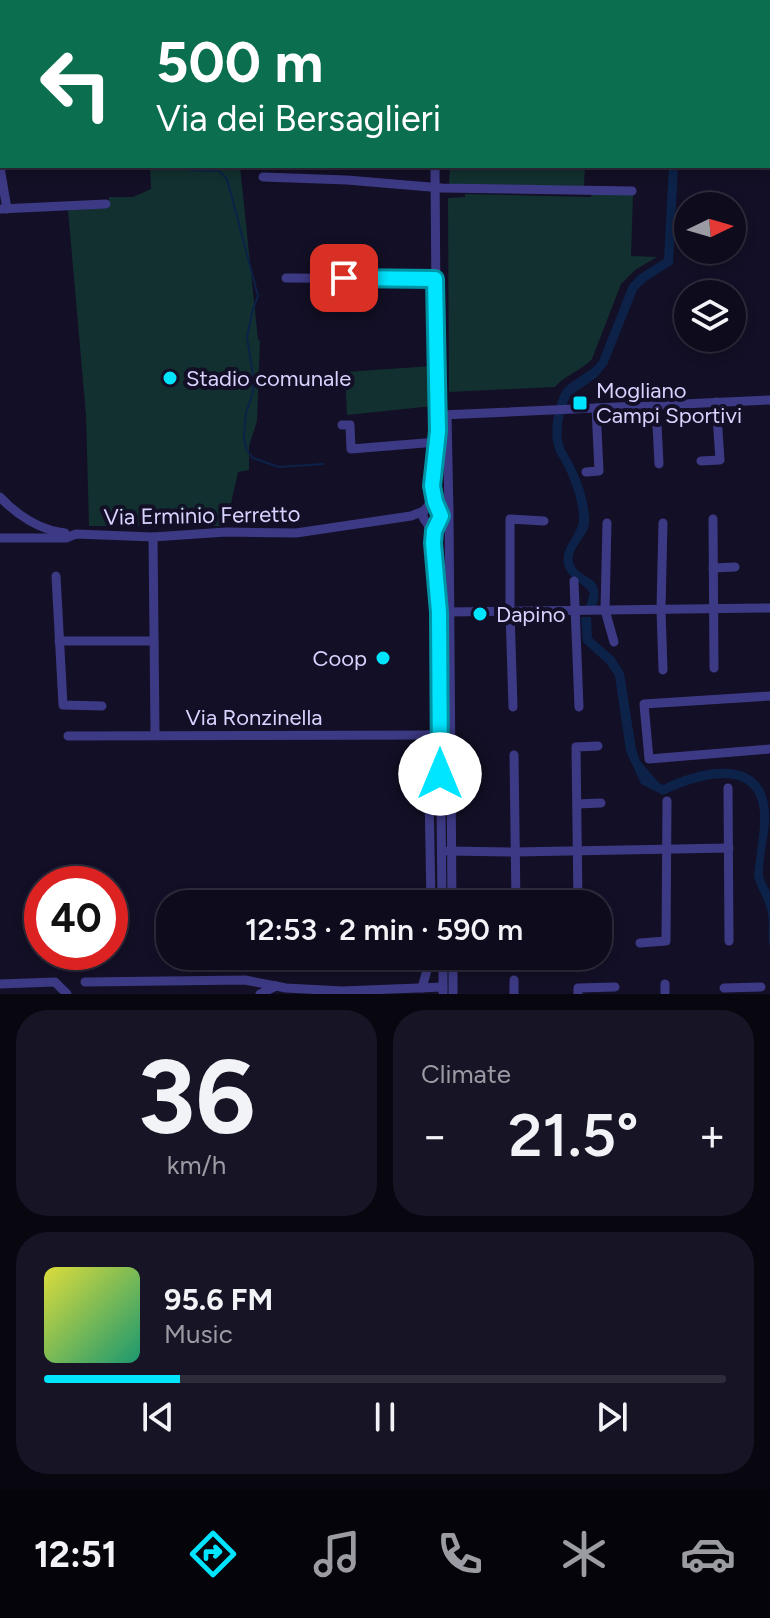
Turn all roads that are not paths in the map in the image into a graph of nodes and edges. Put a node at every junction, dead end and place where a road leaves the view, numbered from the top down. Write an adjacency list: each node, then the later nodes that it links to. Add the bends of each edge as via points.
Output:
1 (0, 168): 7 (street)
2 (435, 168): 4 (street)
3 (263, 177): 4 (street)
4 (436, 187): 5 (street); 9 (street)
5 (632, 191)
6 (106, 204): 7 (street)
7 (4, 209)
8 (286, 278): 9 (street)
9 (435, 279): 14 (street)
10 (770, 400): 11 (street)
11 (716, 402): 12 (street); 17 (street, via 720,460)
12 (656, 405): 13 (street); 18 (street)
13 (596, 408): 14 (street); 19 (street, via 599,471)
14 (442, 415): 16 (street); 40 (street)
15 (342, 425): 16 (street, via 350,425 351,449)
16 (437, 442): 21 (street)
17 (701, 461)
18 (659, 464)
19 (586, 472)
20 (0, 497): 26 (street, via 44,528)
21 (428, 514): 27 (street, Via Erminio Ferretto, via 296,533); 29 (street); 29 (street, via 441,515)
22 (713, 519): 31 (street)
23 (544, 521): 39 (street, via 510,519)
24 (607, 523): 38 (street)
25 (663, 523): 35 (street)
26 (76, 534): 27 (street, Via Erminio Ferretto); 28 (street, Via Erminio Ferretto)
27 (153, 537): 42 (street)
28 (0, 538)
29 (433, 543): 40 (street)
30 (735, 567): 31 (street)
31 (713, 568): 36 (street)
32 (56, 576): 41 (street)
33 (574, 581): 37 (street)
34 (770, 608): 36 (street)
35 (661, 609): 36 (street); 38 (street); 45 (street)
36 (714, 609): 44 (street)
37 (574, 610): 38 (street); 39 (street); 49 (street)
38 (605, 610): 43 (street)
39 (510, 611): 40 (street); 48 (street)
40 (445, 612): 52 (street); 63 (street)
41 (59, 641): 42 (street); 47 (street, via 63,705)
42 (154, 641): 50 (street)
43 (614, 642)
44 (714, 668)
45 (663, 670)
46 (770, 696): 55 (street, via 644,704 649,759)
47 (102, 706)
48 (513, 707)
49 (579, 707)
50 (155, 732)
51 (428, 735): 52 (street, Via Ronzinella); 53 (street, Via Ronzinella); 66 (street)
52 (440, 735): 63 (street)
53 (68, 736)
54 (598, 746): 60 (street, via 576,747)
55 (770, 749)
56 (514, 755): 65 (street)
57 (728, 788): 61 (street)
58 (667, 801): 62 (street)
59 (601, 803): 60 (street)
60 (577, 804): 64 (street)
61 (729, 848): 62 (street); 71 (street)
62 (667, 849): 64 (street); 72 (street, via 666,941)
63 (446, 851): 65 (street); 67 (street); 68 (street)
64 (577, 851): 65 (street); 70 (street)
65 (515, 852): 69 (street)
66 (431, 890)
67 (443, 890)
68 (450, 890)
69 (516, 890)
70 (578, 890)
71 (729, 941)
72 (640, 943)
73 (427, 970): 81 (street)
74 (453, 970): 87 (street)
75 (514, 980): 88 (street)
76 (85, 982): 78 (street, via 245,980)
77 (0, 984): 85 (street, via 55,982)
78 (276, 986): 84 (street); 86 (street)
79 (615, 987): 89 (street, via 578,988)
80 (761, 987): 82 (street)
81 (422, 988): 83 (street); 84 (street)
82 (724, 988)
83 (443, 990)
84 (342, 992)
85 (67, 994)
86 (260, 994)
87 (453, 994)
88 (514, 994)
89 (578, 994)

